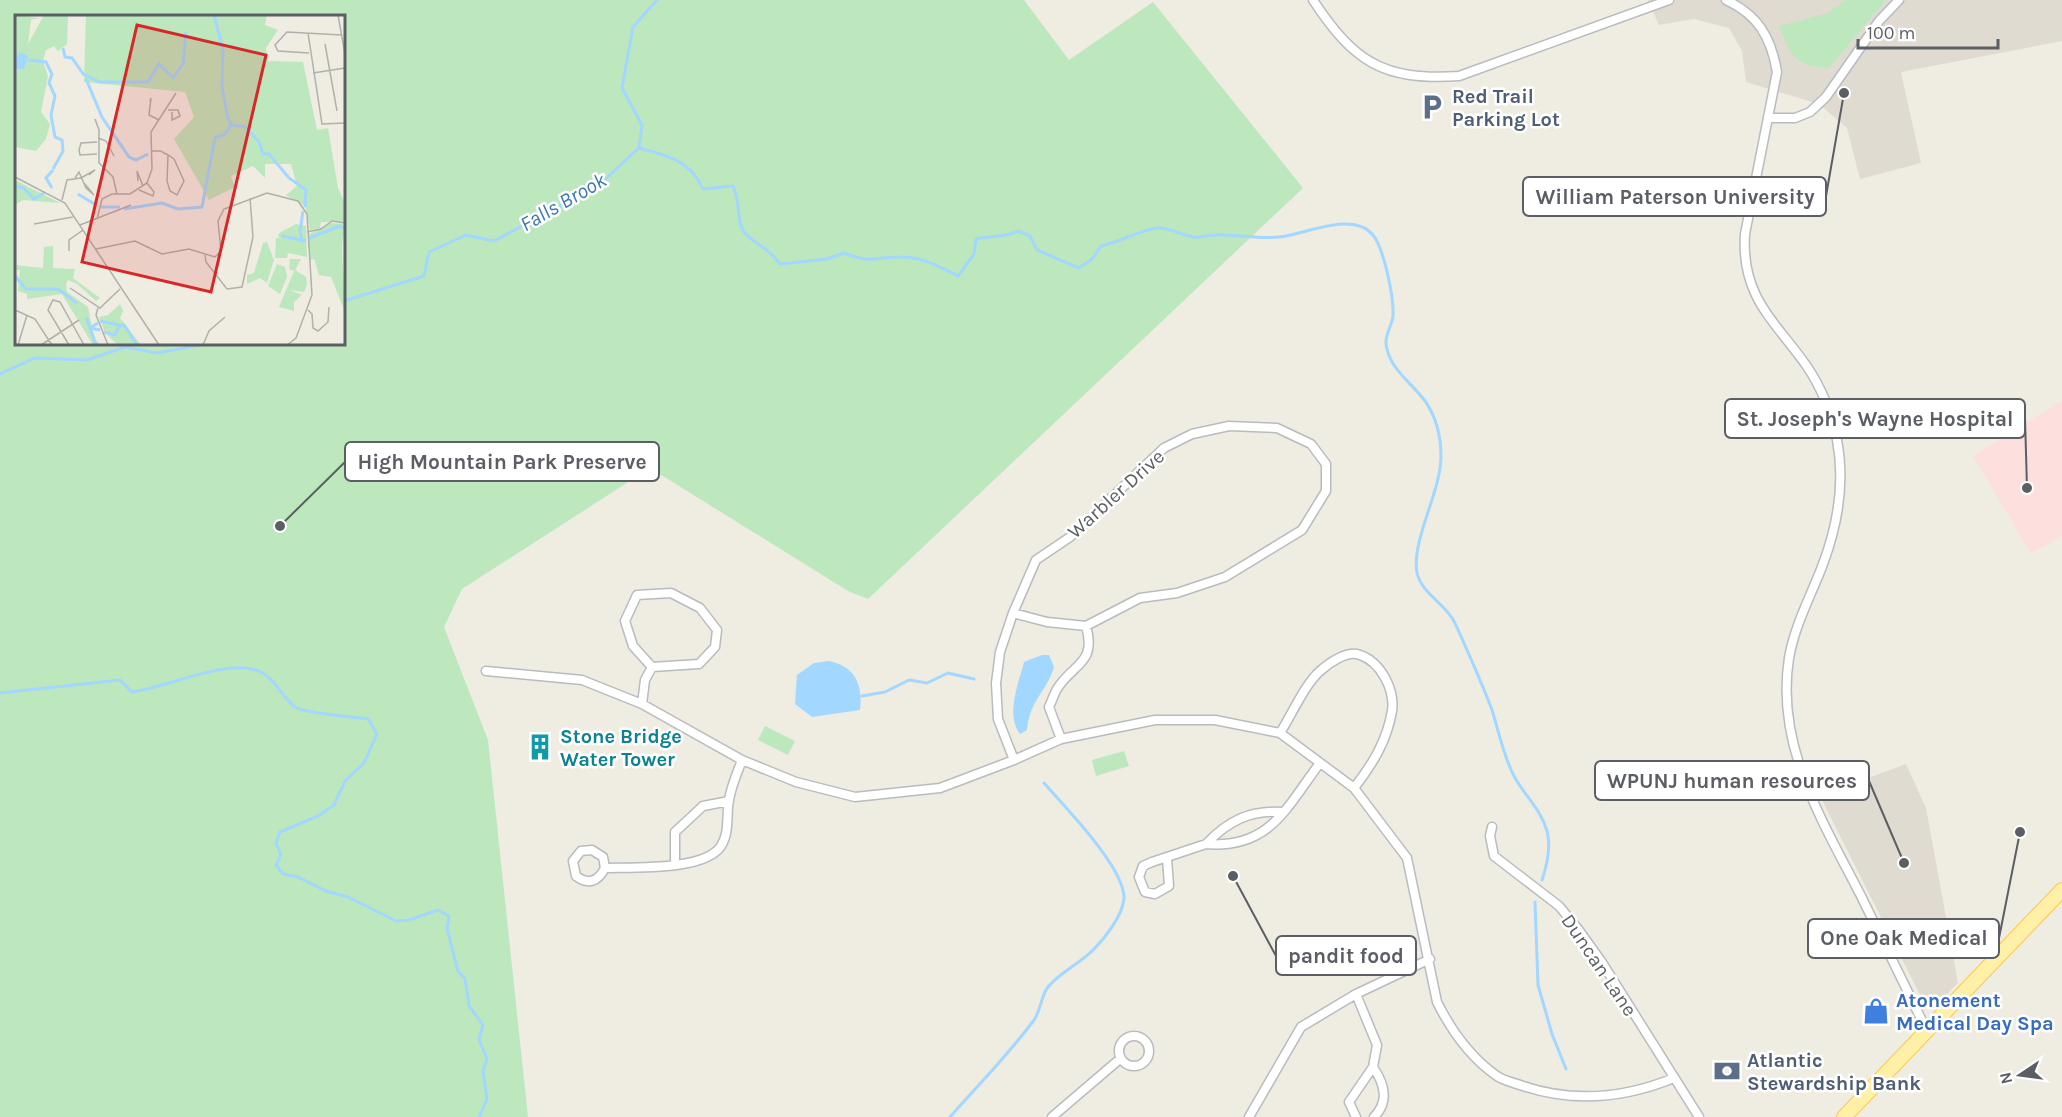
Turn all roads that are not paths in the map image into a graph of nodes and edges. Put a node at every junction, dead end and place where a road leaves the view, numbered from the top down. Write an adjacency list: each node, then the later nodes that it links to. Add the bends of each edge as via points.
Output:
1 (1313, 0): 2 (street, via 1334,31 1355,52 1402,75 1428,78 1459,76)
2 (1669, 0)
3 (1726, 0): 5 (street, via 1745,9 1764,30 1773,49 1777,72)
4 (1899, 0): 5 (street, via 1879,21 1826,97 1810,112 1796,118)
5 (1770, 118): 27 (street, via 1745,234 1748,280 1763,310 1819,387 1837,438 1841,476 1832,540 1798,621 1789,658 1789,727 1810,796)
6 (1013, 613): 7 (street); 7 (street, Warbler Drive, via 1036,560 1070,537 1164,448 1192,434 1228,426 1277,428 1311,444 1326,464 1326,491 1302,530 1225,577 1177,593 1140,598); 14 (street, Warbler Drive, via 1000,652 996,683 998,719)
7 (1086, 626): 12 (street, via 1091,643 1083,663 1058,688 1049,707)
8 (652, 667): 8 (street, via 699,664 715,647 717,630 700,608 671,593 637,595 625,621 633,646); 10 (street, via 645,680)
9 (486, 671): 10 (street, via 582,680)
10 (642, 704): 13 (street)
11 (1280, 733): 12 (street, via 1215,720 1155,720); 15 (street); 16 (street, via 1318,672 1339,657 1359,654 1376,664 1388,683 1392,709 1377,758)
12 (1060, 739): 14 (street)
13 (742, 760): 14 (street, via 796,782 855,796 940,788); 17 (street)
14 (1014, 760)
15 (1320, 763): 16 (street); 18 (street)
16 (1354, 788): 25 (street, via 1407,858)
17 (729, 801): 22 (street, via 703,806 675,832); 22 (street, via 728,826 721,847 699,861)
18 (1284, 812): 20 (street, via 1261,812 1237,819); 20 (street, via 1262,835 1248,841)
19 (1492, 827): 30 (street, Duncan Lane, via 1494,856 1559,906 1578,929)
20 (1206, 844): 21 (street)
21 (1167, 858): 21 (street, via 1139,871 1145,892 1155,894 1169,886)
22 (675, 864): 23 (street)
23 (605, 868)
24 (2062, 890): 27 (main road)
25 (1430, 959): 26 (street); 30 (street, via 1437,1002 1446,1020 1467,1048 1498,1077 1547,1094 1596,1097 1642,1091)
26 (1356, 994): 29 (street, via 1377,1045); 32 (street, via 1301,1027)
27 (1927, 1031): 36 (main road)
28 (1121, 1058): 31 (street)
29 (1373, 1067): 33 (street, via 1349,1102); 34 (street, via 1384,1082 1383,1102)
30 (1674, 1078): 35 (street, Duncan Lane)
31 (1052, 1117)
32 (1249, 1117)
33 (1356, 1117)
34 (1374, 1117)
35 (1699, 1117)
36 (1844, 1117)

